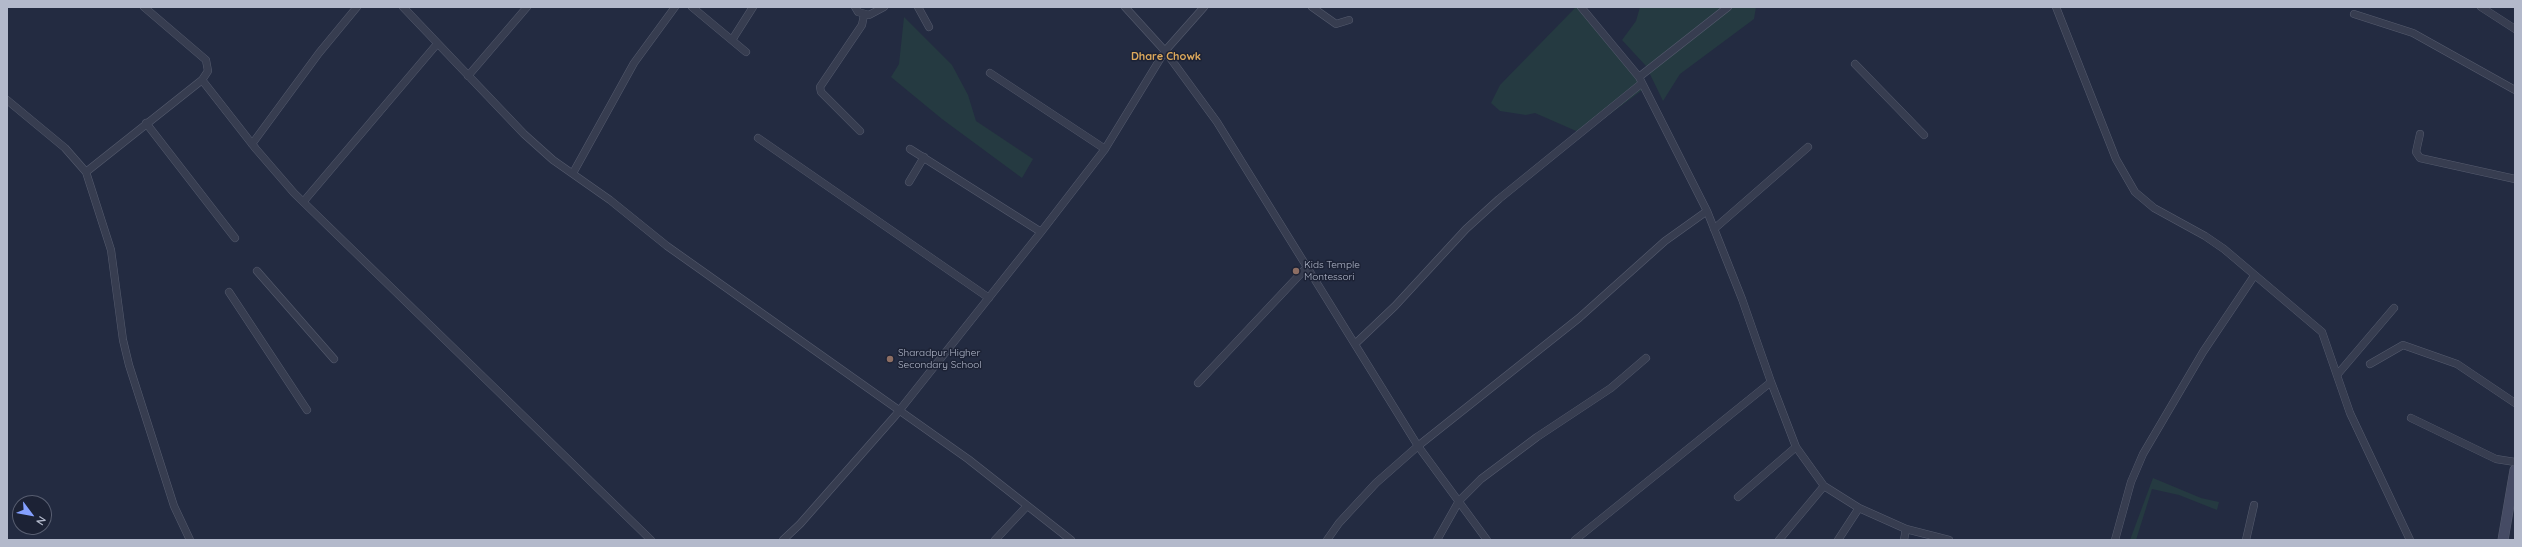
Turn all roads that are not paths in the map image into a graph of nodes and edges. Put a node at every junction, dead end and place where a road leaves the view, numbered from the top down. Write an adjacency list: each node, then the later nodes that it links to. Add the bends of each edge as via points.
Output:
1 (144, 7): 30 (street, via 206,60 208,71)
2 (357, 7): 39 (street, via 319,53)
3 (403, 7): 24 (street)
4 (527, 7): 29 (street)
5 (675, 7): 45 (street, via 634,63)
6 (692, 7): 23 (street)
7 (753, 7): 23 (street)
8 (855, 7): 19 (street)
9 (884, 7): 19 (street)
10 (918, 7): 21 (street)
11 (1125, 7): 25 (street)
12 (1204, 7): 25 (street)
13 (1312, 7): 20 (street, via 1336,24)
14 (1581, 7): 31 (street)
15 (1728, 7): 31 (street)
16 (2056, 7): 55 (street, via 2113,152 2129,184 2143,200 2205,236)
17 (2481, 7): 22 (street)
18 (2354, 14): 32 (street, via 2413,33)
19 (864, 15): 35 (street, via 862,25 820,87 821,92)
20 (1349, 20)
21 (929, 27)
22 (2515, 30)
23 (732, 40): 26 (street)
24 (436, 44): 29 (street); 48 (street)
25 (1165, 51): 42 (street); 53 (street, via 1217,122)
26 (746, 52)
27 (1855, 64): 37 (street)
28 (990, 73): 42 (street)
29 (468, 76): 45 (street, via 524,134 553,160)
30 (202, 80): 34 (street); 39 (street)
31 (1640, 80): 49 (street); 59 (street, via 1471,224 1395,306)
32 (2515, 90)
33 (7, 100): 44 (street, via 65,148)
34 (146, 124): 44 (street); 52 (street)
35 (860, 132)
36 (2420, 134): 46 (street, via 2416,152 2420,158)
37 (1924, 135)
38 (758, 138): 57 (street)
39 (252, 144): 48 (street)
40 (1808, 147): 50 (street)
41 (910, 149): 43 (street)
42 (1105, 149): 51 (street)
43 (924, 157): 47 (street); 51 (street)
44 (86, 172): 82 (street, via 111,250 123,340 130,365 174,506)
45 (573, 173): 68 (street, via 667,246)
46 (2515, 179)
47 (908, 182)
48 (304, 201): 83 (street)
49 (1707, 211): 50 (street); 70 (street, via 1665,241 1579,318)
50 (1714, 229): 64 (street)
51 (1041, 232): 57 (street)
52 (236, 238)
53 (1307, 267): 59 (street); 65 (street)
54 (257, 271): 61 (street)
55 (2254, 276): 63 (street, via 2322,332); 95 (street, via 2203,352 2143,454 2131,482)
56 (230, 292): 67 (street)
57 (988, 298): 68 (street)
58 (2394, 308): 63 (street)
59 (1355, 344): 70 (street)
60 (1646, 358): 77 (street, via 1611,388 1536,438 1481,479)
61 (334, 359)
62 (2370, 364): 66 (street, via 2403,345 2457,364)
63 (2337, 375): 97 (street, via 2350,413)
64 (1771, 382): 71 (street); 90 (street)
65 (1198, 383)
66 (2515, 403)
67 (307, 410)
68 (900, 410): 79 (street); 84 (street)
69 (2411, 418): 72 (street, via 2496,459)
70 (1418, 446): 77 (street); 87 (street, via 1376,483 1339,522)
71 (1796, 447): 74 (street); 75 (street)
72 (2515, 462)
73 (2515, 470): 76 (main road)
74 (1824, 486): 80 (street); 91 (street)
75 (1738, 497)
76 (2513, 498): 98 (main road)
77 (1459, 501): 88 (street); 89 (street)
78 (2254, 505): 96 (street)
79 (1027, 506): 85 (street); 86 (street)
80 (1859, 508): 81 (street); 92 (street)
81 (1906, 529): 93 (street); 94 (street)
82 (190, 540)
83 (651, 540)
84 (783, 540)
85 (995, 540)
86 (1071, 540)
87 (1327, 540)
88 (1437, 540)
89 (1487, 540)
90 (1575, 540)
91 (1780, 540)
92 (1838, 540)
93 (1904, 540)
94 (1949, 540)
95 (2115, 540)
96 (2246, 540)
97 (2410, 540)
98 (2503, 540)

